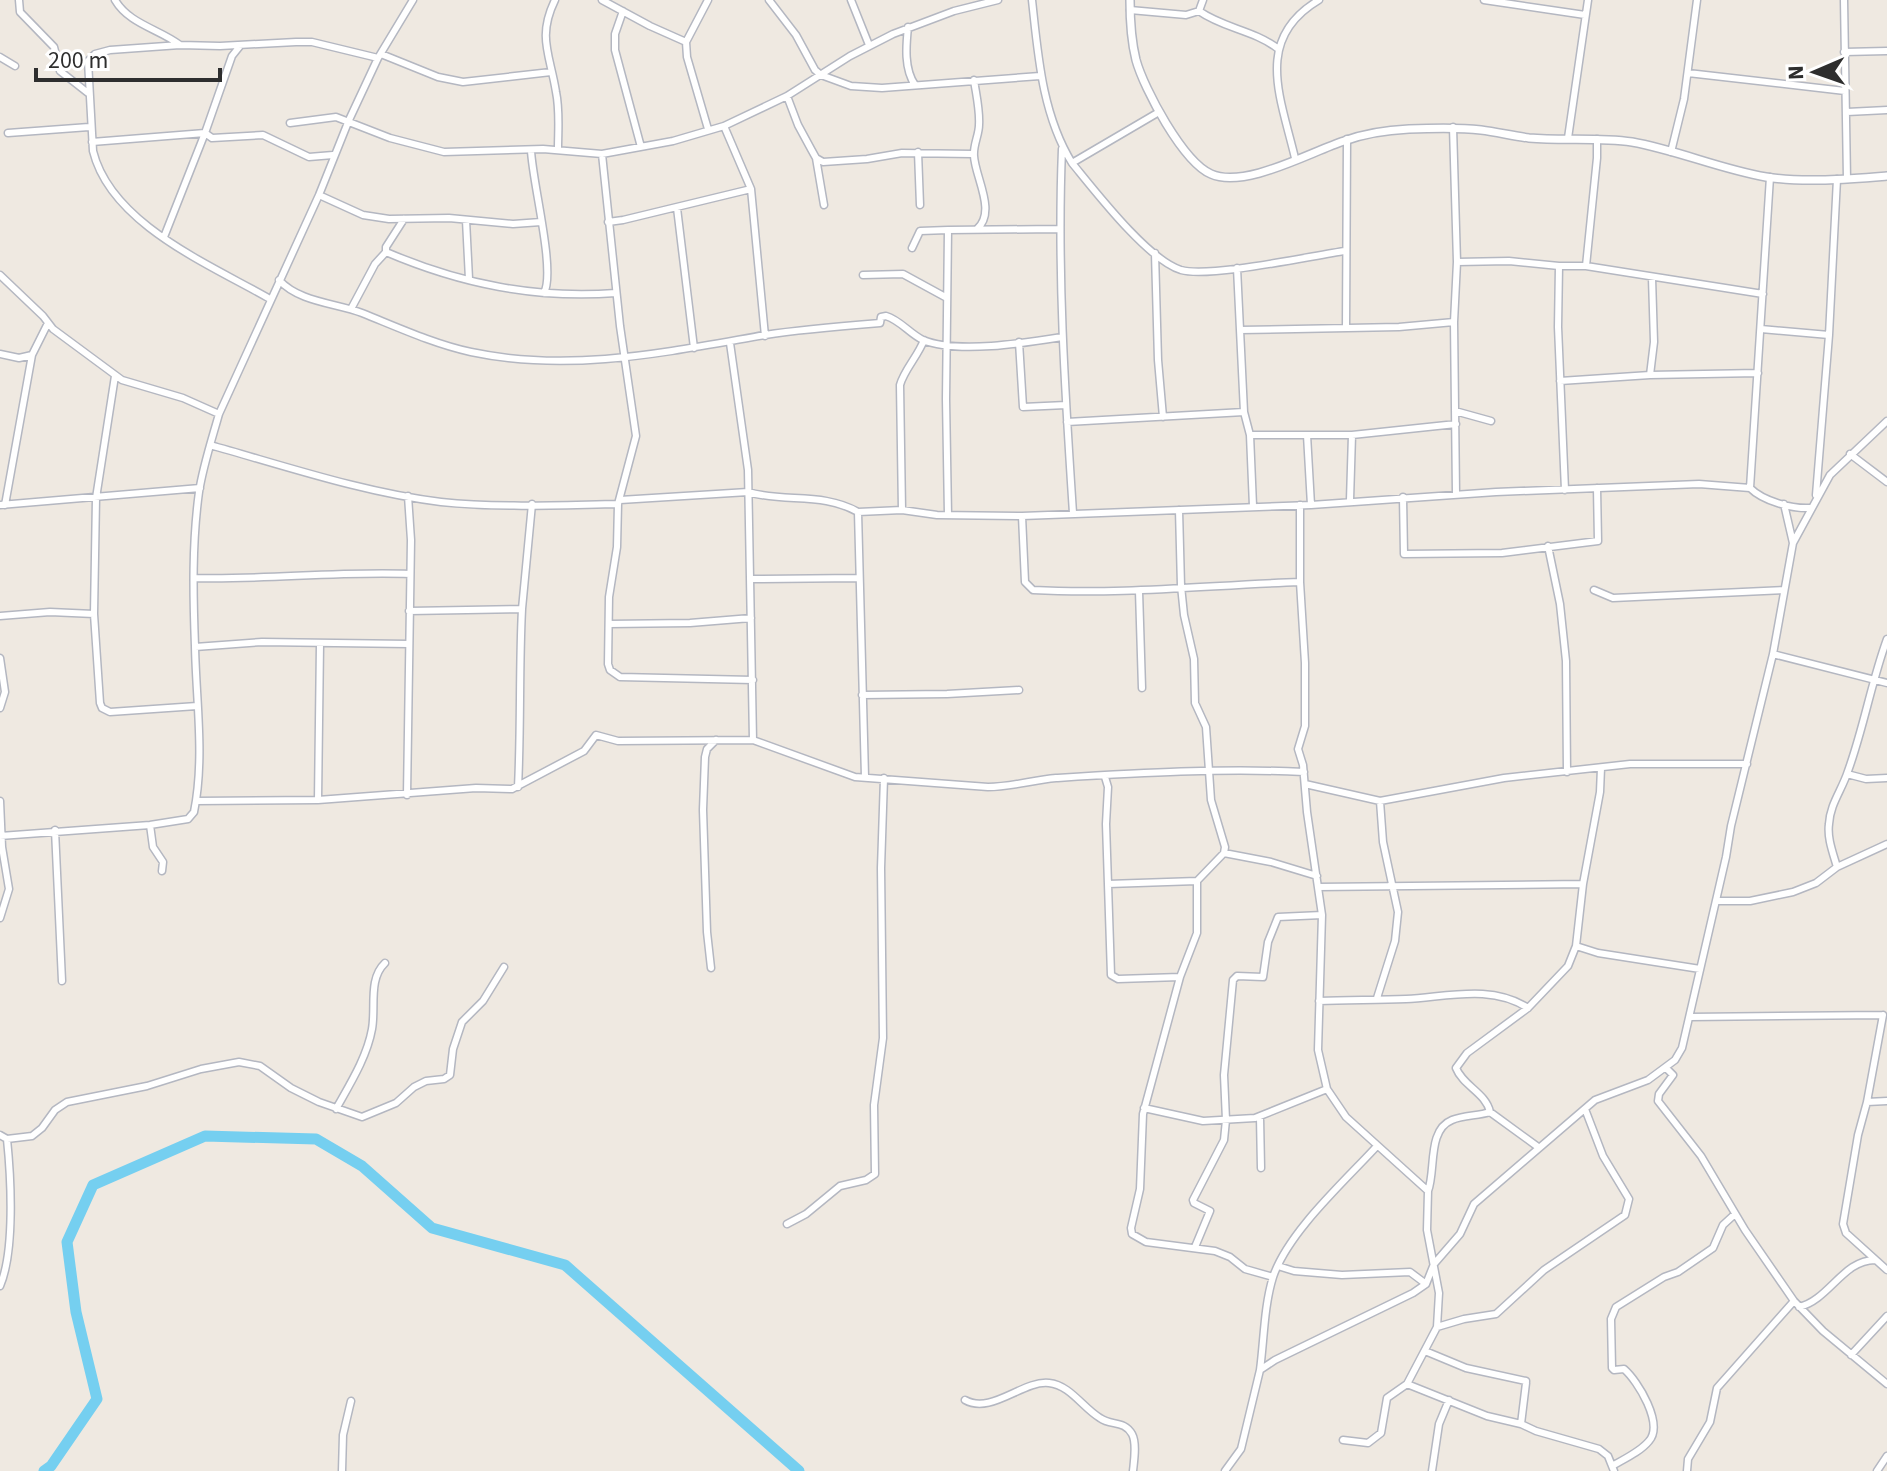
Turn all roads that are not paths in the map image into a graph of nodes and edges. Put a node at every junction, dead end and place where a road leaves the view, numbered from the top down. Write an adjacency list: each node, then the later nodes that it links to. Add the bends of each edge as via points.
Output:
1 (19, 0): 40 (street, via 20,12 54,47 60,71)
2 (115, 0): 24 (street, via 128,17)
3 (413, 0): 30 (street)
4 (555, 0): 33 (street, via 545,25)
5 (602, 0): 19 (street)
6 (708, 0): 23 (street)
7 (769, 0): 35 (street)
8 (851, 0): 25 (street)
9 (998, 0): 22 (street)
10 (1032, 0): 36 (street)
11 (1130, 0): 18 (street)
12 (1203, 0): 20 (street)
13 (1319, 0): 27 (street, via 1288,26)
14 (1484, 0): 21 (street)
15 (1588, 0): 21 (street)
16 (1697, 0): 34 (street)
17 (1844, 0): 29 (street)
18 (1130, 10): 20 (street, via 1186,15); 43 (street, via 1137,62)
19 (623, 11): 23 (street); 58 (street, via 615,50)
20 (1199, 11): 27 (street)
21 (1585, 15): 53 (street)
22 (908, 27): 25 (street); 38 (street, via 907,67)
23 (686, 42): 50 (street)
24 (180, 45): 26 (street); 40 (street, via 95,54 88,61)
25 (869, 45): 35 (street)
26 (240, 46): 30 (street, via 312,42); 52 (street)
27 (1277, 48): 67 (street, via 1280,94)
28 (1887, 51): 29 (street)
29 (1844, 52): 39 (street)
30 (380, 56): 33 (street, via 463,82); 45 (street)
31 (0, 57): 32 (street)
32 (15, 66)
33 (551, 72): 59 (street)
34 (1688, 73): 39 (street); 62 (street)
35 (821, 75): 38 (street, via 851,86); 41 (street)
36 (1040, 76): 37 (street); 57 (street)
37 (974, 80): 38 (street); 64 (street, via 979,127)
38 (915, 85)
39 (1845, 91): 44 (street)
40 (88, 93): 48 (street)
41 (787, 96): 47 (street); 66 (street)
42 (1887, 110): 44 (street)
43 (1159, 112): 67 (street, via 1187,154 1211,174 1234,178); 68 (street)
44 (1847, 112): 72 (street)
45 (349, 120): 46 (street, via 316,117); 60 (street, via 444,152); 65 (street)
46 (290, 123)
47 (724, 126): 50 (street); 73 (street)
48 (89, 127): 51 (street); 56 (street)
49 (1453, 127): 53 (street); 54 (street); 90 (street)
50 (708, 129): 58 (street)
51 (8, 133)
52 (205, 133): 56 (street); 65 (street, via 212,138 263,135 309,157); 85 (street)
53 (1568, 138): 55 (street)
54 (1347, 139): 67 (street); 87 (street)
55 (1597, 139): 62 (street); 92 (street)
56 (92, 142): 85 (street, via 96,164 112,191)
57 (1062, 146): 68 (street); 83 (street)
58 (641, 147): 63 (street)
59 (558, 149): 60 (street); 63 (street)
60 (531, 150): 80 (street)
61 (918, 152): 64 (street); 66 (street, via 834,162); 76 (street)
62 (1671, 152): 70 (street)
63 (602, 154): 81 (street)
64 (973, 154): 82 (street, via 985,212)
65 (333, 155): 74 (street)
66 (816, 158): 75 (street)
67 (1295, 158)
68 (1072, 163): 89 (street)
69 (1887, 176): 72 (street)
70 (1770, 177): 71 (street); 101 (street)
71 (1837, 179): 72 (street); 110 (street)
72 (1847, 179)
73 (751, 189): 77 (street); 111 (street)
74 (319, 195): 78 (street, via 363,215); 98 (street)
75 (824, 205)
76 (920, 205)
77 (677, 208): 81 (street); 117 (street)
78 (404, 219): 79 (street); 88 (street)
79 (466, 220): 80 (street); 97 (street)
80 (541, 222): 99 (street, via 548,282)
81 (608, 222): 100 (street)
82 (977, 229): 83 (street); 84 (street)
83 (1058, 229): 112 (street)
84 (948, 230): 86 (street, via 920,231); 102 (street)
85 (164, 237): 103 (street)
86 (912, 248)
87 (1345, 251): 93 (street); 107 (street)
88 (386, 252): 97 (street); 104 (street)
89 (1155, 253): 93 (street, via 1177,269); 129 (street)
90 (1457, 262): 91 (street); 105 (street)
91 (1559, 266): 92 (street); 124 (street)
92 (1586, 266): 96 (street)
93 (1237, 268): 109 (street)
94 (0, 275): 106 (street)
95 (863, 275): 102 (street, via 903,274)
96 (1652, 278): 101 (street); 122 (street)
97 (469, 279): 99 (street)
98 (279, 280): 103 (street); 104 (street, via 298,295)
99 (544, 293): 100 (street)
100 (616, 293): 120 (street)
101 (1763, 294): 108 (street)
102 (947, 298): 116 (street)
103 (270, 299): 128 (street)
104 (351, 309): 120 (street, via 470,351 554,362)
105 (1454, 322): 107 (street); 126 (street)
106 (48, 323): 119 (street); 123 (street)
107 (1346, 328): 109 (street)
108 (1761, 329): 110 (street); 121 (street)
109 (1240, 330): 127 (street)
110 (1829, 335): 149 (street)
111 (765, 336): 113 (street, via 880,323 886,316); 115 (street)
112 (1062, 337): 114 (street); 125 (street)
113 (924, 340): 116 (street); 159 (street, via 900,385)
114 (1019, 342): 116 (street); 125 (street, via 1023,407)
115 (730, 343): 117 (street); 144 (street)
116 (947, 347): 163 (street)
117 (694, 348): 120 (street)
118 (0, 354): 119 (street)
119 (32, 355): 154 (street)
120 (625, 357): 151 (street, via 636,436)
121 (1758, 373): 122 (street); 142 (street)
122 (1650, 375): 124 (street)
123 (115, 376): 128 (street); 148 (street)
124 (1560, 381): 143 (street)
125 (1066, 405): 132 (street)
126 (1455, 411): 130 (street); 133 (street)
127 (1244, 412): 129 (street); 134 (street)
128 (219, 414): 137 (street)
129 (1163, 417): 132 (street)
130 (1491, 421)
131 (1887, 421): 138 (street)
132 (1067, 422): 162 (street)
133 (1456, 424): 136 (street); 145 (street)
134 (1250, 435): 135 (street); 157 (street)
135 (1307, 435): 136 (street); 156 (street)
136 (1352, 435): 150 (street)
137 (210, 445): 140 (street); 146 (street)
138 (1850, 454): 139 (street); 149 (street)
139 (1887, 482)
140 (200, 488): 148 (street); 168 (street)
141 (1597, 488): 142 (street); 143 (street); 166 (street, via 1598,541)
142 (1750, 488): 153 (street)
143 (1565, 490): 145 (street)
144 (748, 492): 151 (street); 161 (street, via 835,501); 170 (street)
145 (1456, 494): 147 (street)
146 (408, 496): 152 (street); 167 (street)
147 (1403, 497): 150 (street); 166 (street, via 1405,555 1502,553)
148 (96, 498): 154 (street); 178 (street)
149 (1816, 498): 158 (street)
150 (1350, 500): 156 (street)
151 (619, 502): 152 (street); 181 (street)
152 (532, 504): 176 (street)
153 (1784, 504): 158 (street); 165 (street)
154 (3, 505)
155 (1300, 505): 156 (street); 157 (street); 171 (street)
156 (1311, 505)
157 (1253, 506): 160 (street)
158 (1810, 508): 165 (street)
159 (902, 510): 161 (street); 163 (street)
160 (1179, 510): 162 (street); 172 (street)
161 (858, 512): 169 (street)
162 (1073, 513): 164 (street)
163 (948, 515): 164 (street)
164 (1022, 516): 175 (street, via 1029,588)
165 (1793, 543): 174 (street)
166 (1548, 546): 202 (street, via 1566,661)
167 (410, 574): 168 (street); 177 (street)
168 (194, 578): 185 (street)
169 (859, 578): 170 (street); 193 (street)
170 (751, 579): 180 (street)
171 (1300, 582): 172 (street); 201 (street, via 1305,726 1298,749)
172 (1181, 586): 175 (street); 200 (street)
173 (1594, 590): 174 (street, via 1613,598)
174 (1784, 590): 186 (street)
175 (1139, 591): 191 (street)
176 (522, 609): 177 (street); 209 (street)
177 (409, 611): 184 (street)
178 (94, 614): 179 (street); 194 (street, via 105,711)
179 (0, 616)
180 (751, 618): 181 (street); 189 (street)
181 (609, 624): 189 (street, via 608,664 620,677)
182 (1887, 639): 188 (street)
183 (320, 644): 184 (street); 185 (street); 211 (street)
184 (409, 644): 210 (street)
185 (195, 647): 194 (street)
186 (1773, 654): 188 (street); 198 (street)
187 (0, 658): 195 (street, via 5,692)
188 (1872, 679): 190 (street); 203 (street)
189 (753, 680): 197 (street)
190 (1887, 683)
191 (1142, 688)
192 (1019, 690): 193 (street)
193 (862, 695): 204 (street)
194 (197, 706): 213 (street)
195 (0, 708)
196 (716, 740): 197 (street); 209 (street, via 618,741 596,735 584,751); 234 (street, via 705,757 703,810)
197 (753, 740): 204 (street)
198 (1747, 764): 199 (street); 228 (street)
199 (1601, 768): 202 (street); 225 (street)
200 (1209, 770): 201 (street); 205 (street); 219 (street)
201 (1304, 772): 208 (street)
202 (1567, 772): 214 (street)
203 (1847, 774): 207 (street); 220 (street, via 1828,827)
204 (865, 777): 206 (street)
205 (1105, 777): 206 (street, via 1054,778 1004,787); 224 (street)
206 (884, 778): 259 (street, via 883,1038 874,1105 875,1174 840,1186)
207 (1887, 778)
208 (1305, 784): 214 (street); 222 (street)
209 (518, 787): 210 (street)
210 (407, 795): 211 (street)
211 (318, 800): 213 (street)
212 (0, 801): 217 (street)
213 (196, 801): 215 (street, via 188,819)
214 (1380, 801): 226 (street)
215 (150, 825): 216 (street); 221 (street)
216 (55, 830): 217 (street); 237 (street)
217 (1, 836): 230 (street, via 9,889)
218 (1887, 844): 220 (street)
219 (1224, 853): 222 (street); 223 (street)
220 (1837, 867): 228 (street, via 1793,892)
221 (162, 871)
222 (1317, 876): 227 (street)
223 (1197, 881): 224 (street); 236 (street, via 1197,933)
224 (1108, 884): 236 (street, via 1112,977)
225 (1583, 884): 226 (street); 231 (street)
226 (1393, 886): 227 (street); 238 (street, via 1397,924)
227 (1318, 887): 229 (street)
228 (1716, 901): 235 (street)
229 (1322, 915): 239 (street); 252 (street, via 1278,917 1263,977 1233,980 1224,1075)
230 (0, 918)
231 (1576, 946): 235 (street); 240 (street, via 1565,969)
232 (385, 963): 248 (street, via 375,978 372,1032)
233 (504, 967): 248 (street, via 462,1022 447,1077 426,1081 396,1103 360,1117)
234 (711, 968)
235 (1700, 969): 242 (street)
236 (1180, 977): 247 (street)
237 (62, 981)
238 (1377, 998): 239 (street); 240 (street, via 1482,993)
239 (1319, 1001): 244 (street, via 1318,1050)
240 (1528, 1008): 250 (street, via 1467,1053 1456,1068)
241 (1885, 1015): 242 (street); 246 (street)
242 (1690, 1017): 243 (street, via 1682,1048)
243 (1666, 1068): 249 (street); 258 (street, via 1673,1075 1658,1101 1701,1156)
244 (1327, 1089): 251 (street); 254 (street, via 1346,1117)
245 (1887, 1101): 246 (street)
246 (1867, 1102): 261 (street, via 1843,1224)
247 (1144, 1108): 252 (street); 260 (street, via 1132,1234 1146,1242)
248 (336, 1109): 253 (street, via 253,1063 239,1062 67,1102 30,1137)
249 (1585, 1109): 255 (street); 271 (street, via 1603,1156 1629,1199 1625,1215 1544,1270 1496,1314)
250 (1490, 1112): 255 (street); 257 (street, via 1443,1126)
251 (1260, 1117): 252 (street); 256 (street)
252 (1226, 1120): 260 (street, via 1224,1140 1193,1200 1210,1211)
253 (4, 1137): 267 (street, via 10,1227)
254 (1377, 1146): 257 (street); 263 (street, via 1291,1242)
255 (1538, 1147): 262 (street, via 1474,1204 1460,1234)
256 (1261, 1168)
257 (1428, 1191): 262 (street, via 1427,1230)
258 (1735, 1214): 268 (street); 283 (street, via 1723,1225 1713,1248 1621,1302 1613,1313 1612,1368 1631,1375 1654,1422 1651,1439)
259 (787, 1224)
260 (1195, 1247): 265 (street)
261 (1875, 1260): 264 (street); 269 (street, via 1859,1262 1815,1302)
262 (1434, 1264): 266 (street); 271 (street)
263 (1278, 1266): 265 (street); 266 (street, via 1342,1275 1410,1272)
264 (1887, 1270)
265 (1273, 1277): 274 (street)
266 (1426, 1284): 274 (street)
267 (0, 1286)
268 (1794, 1301): 269 (street); 288 (street, via 1717,1388 1710,1422 1688,1459)
269 (1799, 1307): 273 (street)
270 (1887, 1316): 273 (street)
271 (1437, 1327): 272 (street)
272 (1425, 1351): 275 (street); 280 (street, via 1466,1368 1526,1382)
273 (1851, 1355): 276 (street)
274 (1260, 1370): 286 (street, via 1241,1449)
275 (1407, 1384): 278 (street); 281 (street, via 1387,1398 1381,1431 1371,1441)
276 (1887, 1384)
277 (965, 1400): 285 (street, via 982,1404 1052,1383 1103,1421 1123,1424 1131,1432)
278 (1449, 1400): 280 (street); 287 (street, via 1439,1424)
279 (351, 1401): 284 (street)
280 (1521, 1424): 283 (street, via 1599,1449)
281 (1343, 1440)
282 (1887, 1456): 289 (street)
283 (1613, 1469)
284 (342, 1471)
285 (1133, 1471)
286 (1225, 1471)
287 (1432, 1471)
288 (1687, 1471)
289 (1877, 1471)

